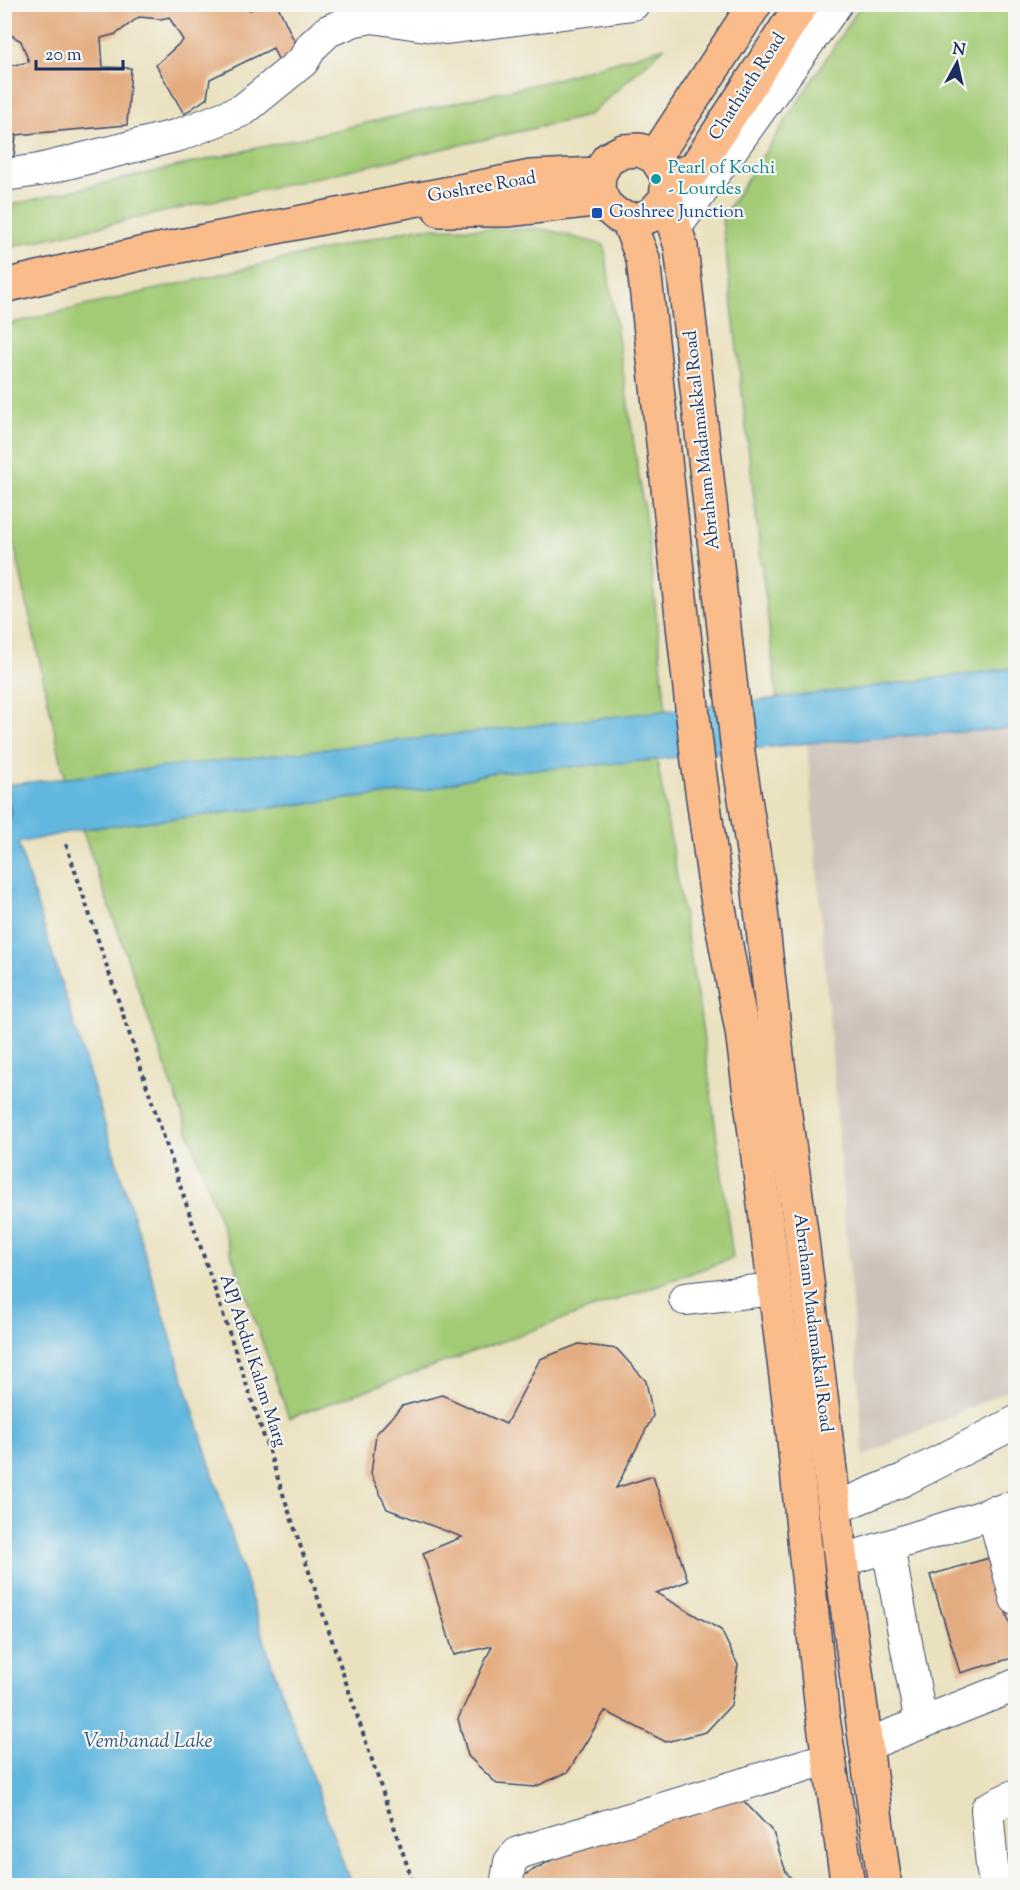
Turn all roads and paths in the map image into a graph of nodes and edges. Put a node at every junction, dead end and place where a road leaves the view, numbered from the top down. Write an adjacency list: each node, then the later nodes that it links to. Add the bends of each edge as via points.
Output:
1 (633, 4): 5 (street, via 446,28 372,16 355,20 328,31 303,61 243,110 179,135)
2 (755, 4): 6 (main road)
3 (802, 4): 6 (main road, Chathiath Road)
4 (836, 4): 6 (street)
5 (4, 175)
6 (671, 186): 7 (main road, via 650,216 634,220); 7 (main road, via 640,150 623,151 608,159); 13 (main road, Abraham Madamakkal Road, via 739,760 758,883)
7 (610, 197): 8 (main road, Goshree Road, via 531,177 144,253); 10 (main road, Abraham Madamakkal Road, via 643,259 698,762 716,892 742,1030)
8 (4, 286)
9 (66, 844): 23 (path, APJ Abdul Kalam Marg)
10 (775, 1289): 11 (street); 21 (main road, Abraham Madamakkal Road)
11 (685, 1299)
12 (1016, 1422): 13 (street, via 903,1480)
13 (835, 1508): 16 (main road, Abraham Madamakkal Road)
14 (1004, 1509): 15 (street); 17 (street)
15 (888, 1547): 16 (street); 19 (street)
16 (841, 1561): 20 (main road, Abraham Madamakkal Road)
17 (1016, 1599)
18 (1016, 1685): 19 (street)
19 (921, 1723): 20 (street)
20 (866, 1745): 26 (main road, Abraham Madamakkal Road)
21 (829, 1758): 24 (street, via 518,1853 510,1862); 25 (main road, Abraham Madamakkal Road)
22 (1016, 1795): 27 (street, via 987,1809)
23 (414, 1886)
24 (506, 1886)
25 (848, 1886)
26 (885, 1886)
27 (996, 1886)

